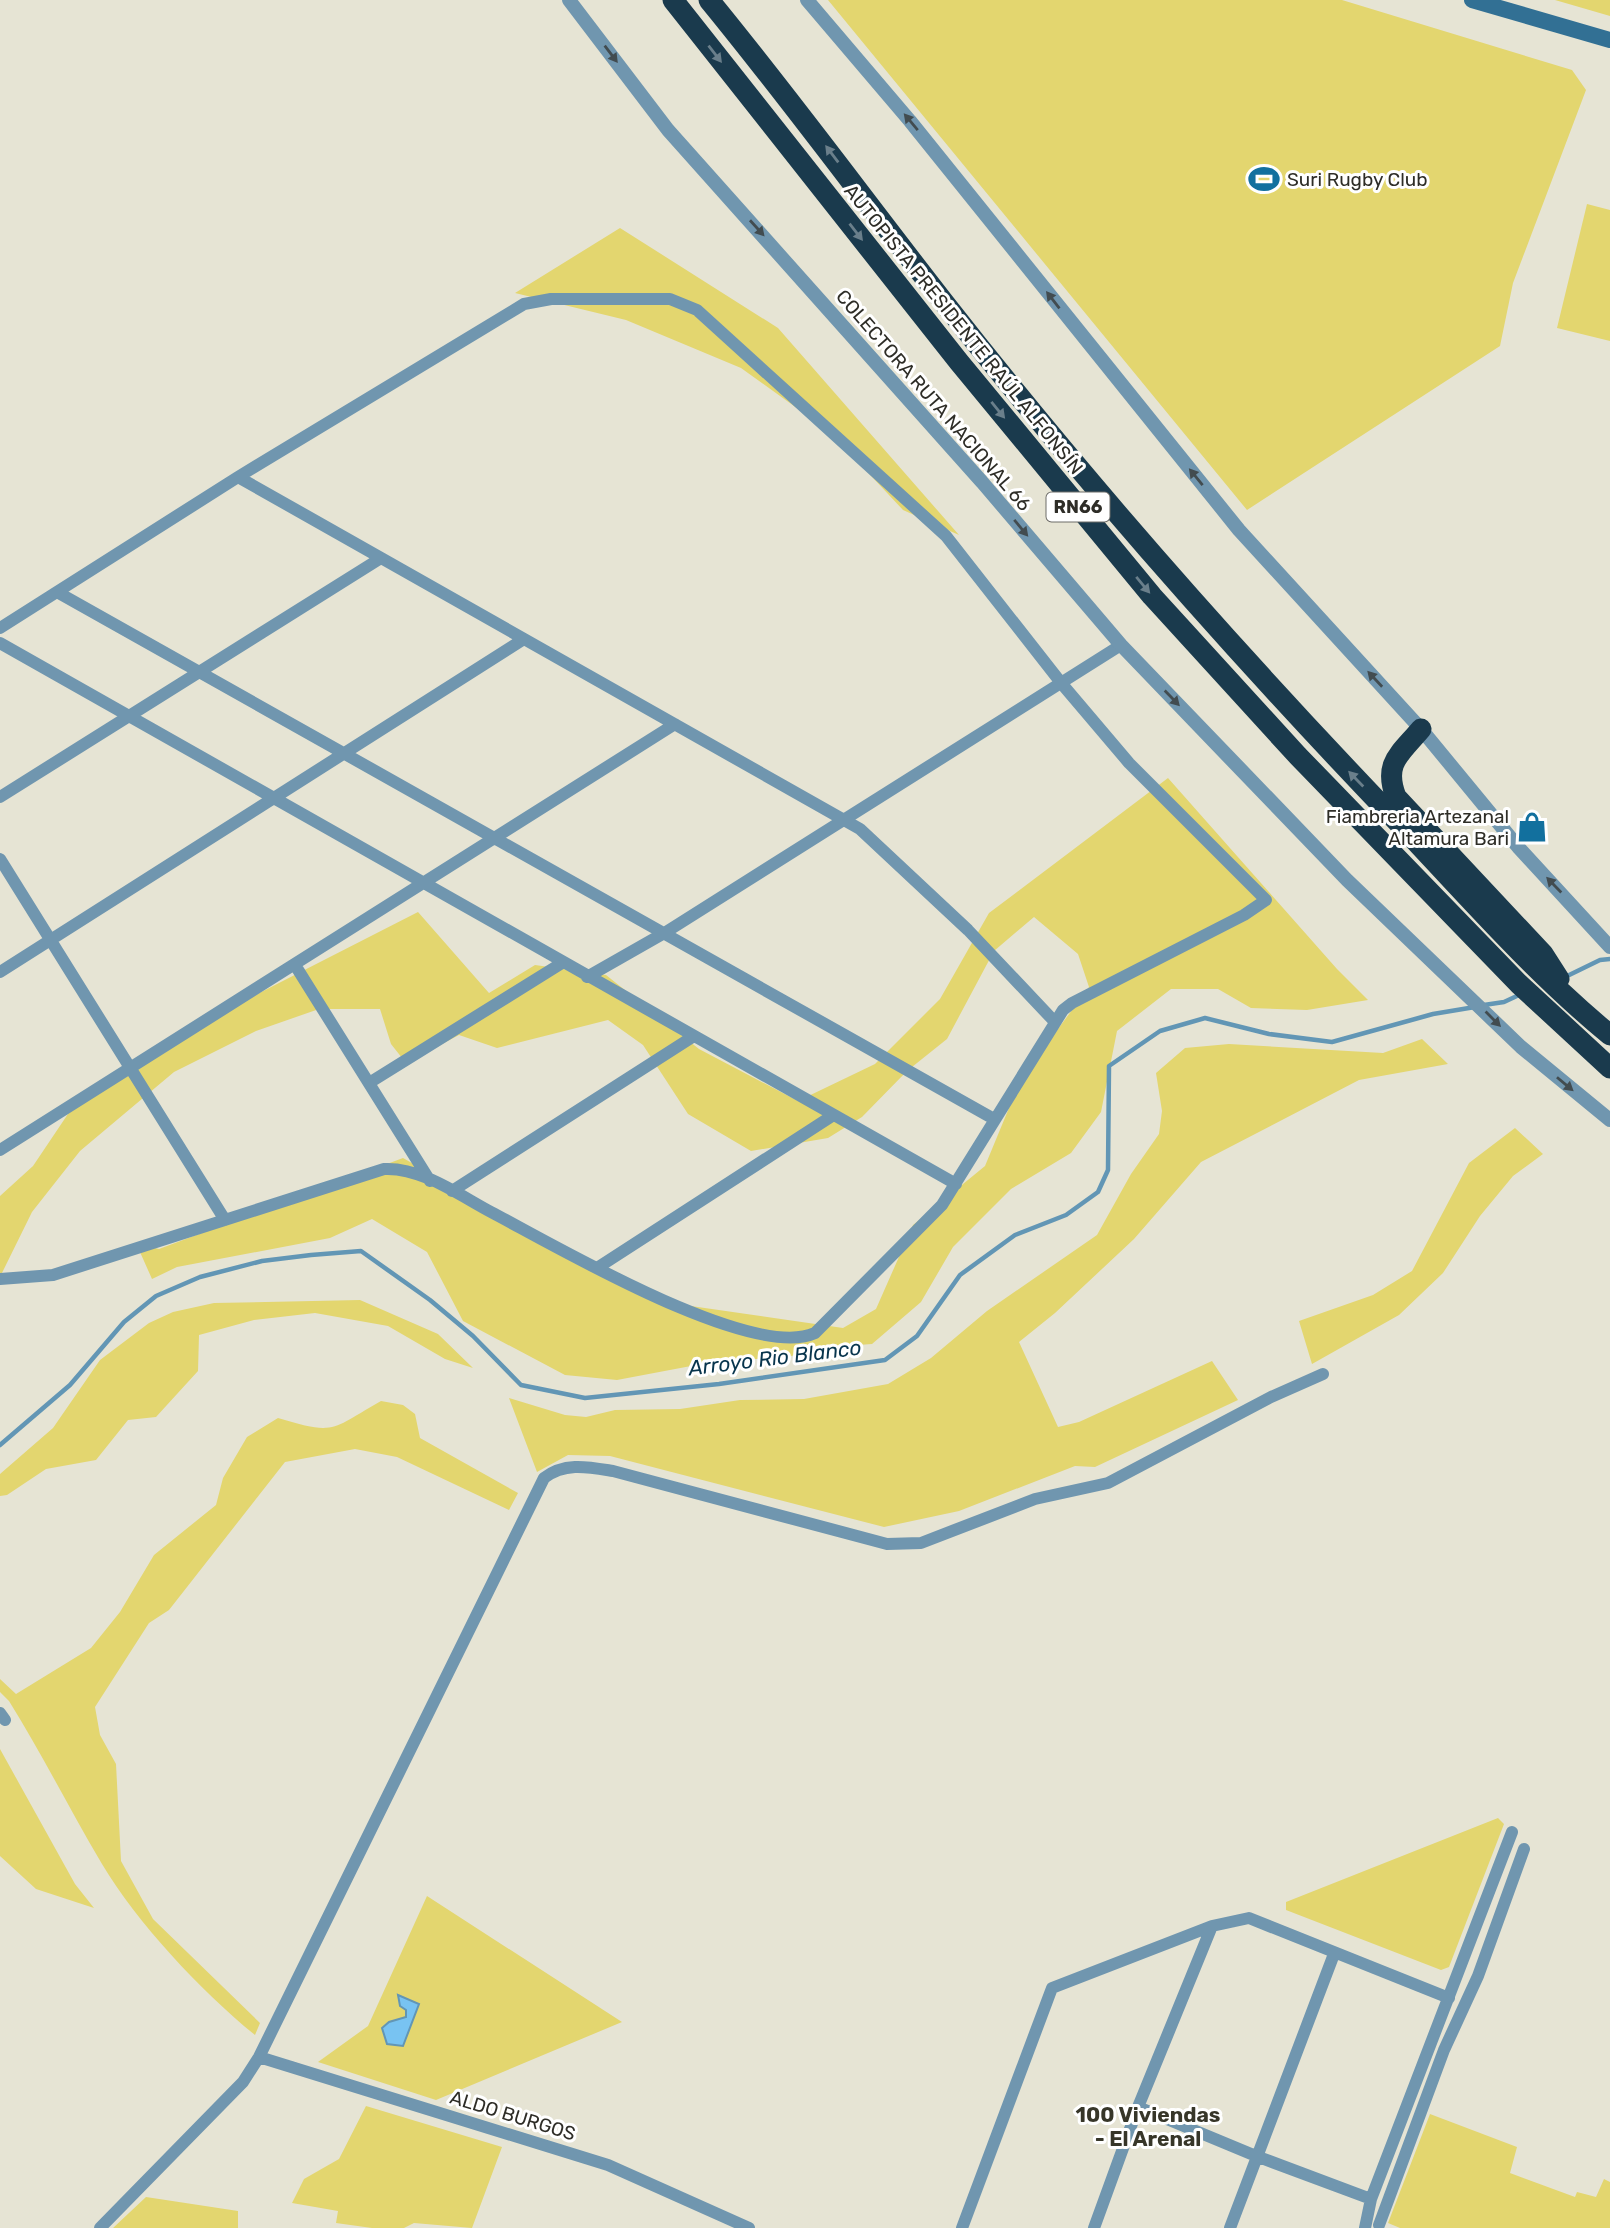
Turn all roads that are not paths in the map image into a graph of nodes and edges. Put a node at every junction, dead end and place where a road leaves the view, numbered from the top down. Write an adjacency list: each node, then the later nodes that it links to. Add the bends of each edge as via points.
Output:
1 (569, 0): 13 (street, COLECTORA RUTA NACIONAL 66, one-way to 13, via 668,130)
2 (673, 0): 37 (highway, AUTOPISTA PRESIDENTE RAÚL ALFONSÍN / RN66, one-way to 37, via 959,362 1152,596 1298,756 1519,984)
3 (709, 0): 31 (highway, AUTOPISTA PRESIDENTE RAÚL ALFONSÍN / RN66, one-way to 3, via 1328,750 1128,524 953,314)
4 (807, 0): 18 (street, one-way to 4, via 1239,530)
5 (1472, 0): 6 (main road)
6 (1610, 40)
7 (238, 477): 8 (street); 9 (street); 15 (street, via 524,304 551,299 670,299 697,310 946,536)
8 (381, 558): 11 (street); 14 (street)
9 (57, 592): 10 (street); 14 (street)
10 (0, 628)
11 (524, 639): 17 (street); 19 (street)
12 (0, 643): 16 (street)
13 (1121, 645): 15 (street); 42 (street, COLECTORA RUTA NACIONAL 66, one-way to 42, via 1264,796 1521,1047)
14 (200, 671): 16 (street); 19 (street)
15 (1062, 684): 22 (street); 34 (street, via 1129,763 1266,900 1072,1003)
16 (129, 716): 20 (street); 21 (street)
17 (675, 724): 22 (street); 23 (street)
18 (1421, 729): 28 (street, one-way to 18, via 1519,848); 31 (highway, via 1391,765 1396,797)
19 (346, 754): 21 (street); 23 (street)
20 (0, 797)
21 (275, 799): 25 (street); 27 (street)
22 (845, 820): 26 (street); 34 (street, via 968,930)
23 (496, 837): 25 (street); 26 (street)
24 (0, 859): 27 (street)
25 (423, 884): 29 (street); 30 (street)
26 (666, 932): 33 (street); 41 (street)
27 (51, 940): 32 (street); 38 (street)
28 (1610, 947)
29 (562, 963): 33 (street); 39 (street)
30 (295, 965): 38 (street); 39 (street)
31 (1543, 965): 35 (highway, AUTOPISTA PRESIDENTE RAÚL ALFONSÍN / RN66, via 1571,1000)
32 (0, 972)
33 (587, 977): 36 (street)
34 (1055, 1021): 41 (street)
35 (1610, 1035)
36 (694, 1036): 40 (street); 46 (street)
37 (1610, 1068)
38 (131, 1069): 43 (street); 47 (street)
39 (369, 1083): 44 (street)
40 (832, 1116): 45 (street); 48 (street)
41 (994, 1119): 45 (street)
42 (1610, 1120)
43 (0, 1150)
44 (430, 1181): 46 (street); 47 (street, via 396,1168 384,1169)
45 (956, 1184): 48 (street, via 942,1205 805,1338 714,1322)
46 (452, 1191): 48 (street)
47 (225, 1220): 49 (street, via 53,1275)
48 (597, 1268)
49 (0, 1279)
50 (1324, 1374): 56 (street, via 1108,1483 1035,1499 921,1543 887,1544 613,1471 585,1466 556,1468 544,1478)
51 (1512, 1832): 55 (street)
52 (1524, 1849): 60 (street, via 1478,1976)
53 (1212, 1926): 54 (street, via 1249,1918); 57 (street); 63 (street, via 1052,1988)
54 (1334, 1954): 55 (street); 58 (street)
55 (1449, 1998): 59 (street)
56 (259, 2057): 61 (street, via 243,2082); 62 (street, ALDO BURGOS, via 608,2165)
57 (1138, 2107): 58 (street); 64 (street)
58 (1256, 2156): 59 (street); 65 (street)
59 (1371, 2200): 60 (street)
60 (1375, 2225)
61 (100, 2228)
62 (749, 2228)
63 (962, 2228)
64 (1094, 2228)
65 (1230, 2228)

